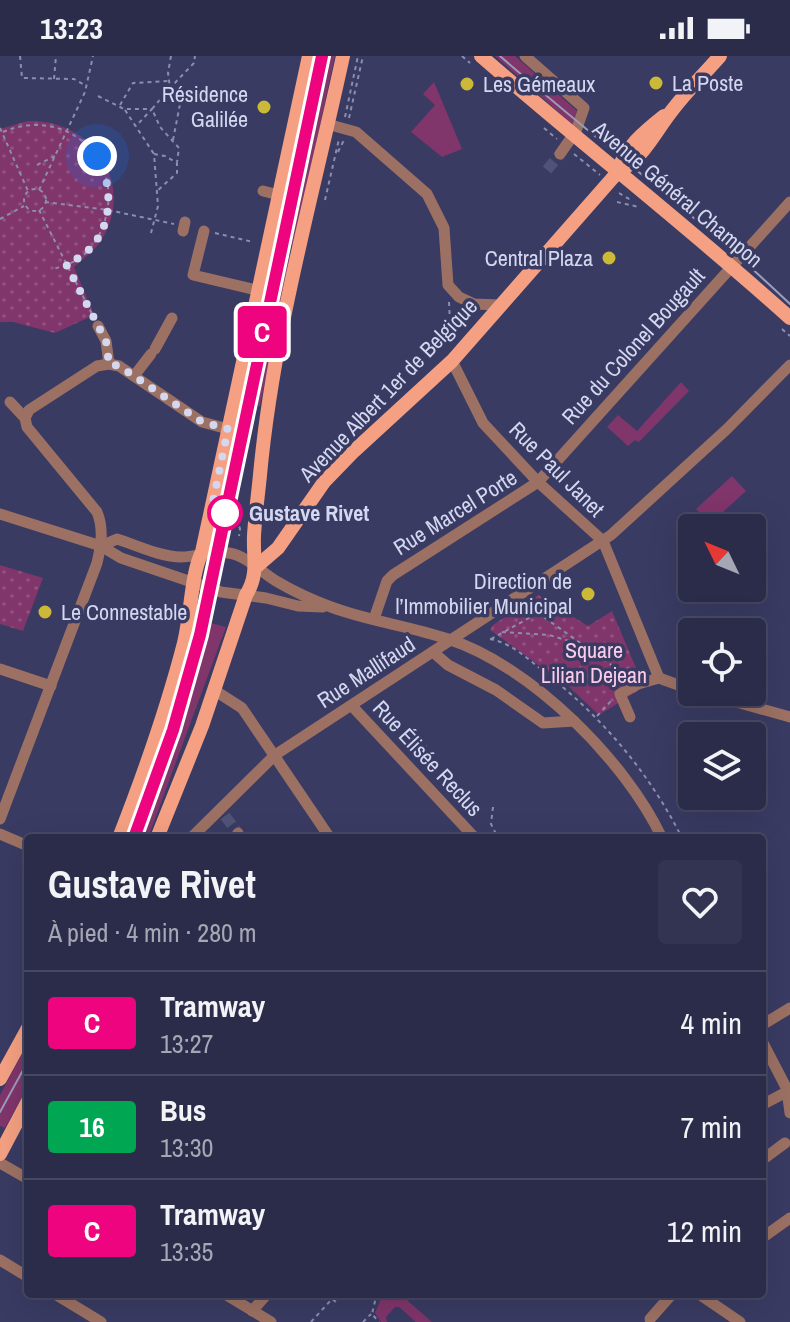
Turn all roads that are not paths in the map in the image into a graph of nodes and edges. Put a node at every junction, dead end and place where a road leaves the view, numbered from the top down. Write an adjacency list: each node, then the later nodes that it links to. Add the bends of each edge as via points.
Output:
1 (309, 56): 11 (main road)
2 (481, 56): 7 (main road, Avenue Général Champon)
3 (525, 56): 7 (street, Avenue Général Champon, via 584,108)
4 (720, 56): 9 (main road, Avenue Albert 1er de Belgique, via 673,109 654,140)
5 (342, 58): 6 (main road)
6 (327, 124): 16 (street, via 356,132 427,194 444,228 448,285 459,297); 32 (main road, via 266,418)
7 (573, 136): 8 (street, Avenue Général Champon); 9 (main road, Avenue Général Champon)
8 (560, 154)
9 (617, 173): 14 (main road, Avenue Général Champon); 16 (main road, Avenue Albert 1er de Belgique)
10 (263, 191): 11 (street)
11 (279, 195): 15 (main road)
12 (790, 202): 14 (street, Rue du Colonel Bougault)
13 (204, 231): 15 (street, via 190,274)
14 (732, 267): 18 (main road, Avenue Général Champon); 27 (street, Rue du Colonel Bougault)
15 (250, 288): 26 (main road)
16 (500, 305): 20 (main road, Avenue Albert 1er de Belgique)
17 (172, 318): 23 (street)
18 (790, 318)
19 (98, 326): 21 (street)
20 (452, 361): 27 (street, Rue Paul Janet, via 483,423); 32 (main road, Avenue Albert 1er de Belgique, via 324,482 278,548)
21 (109, 364): 23 (street); 25 (street, via 97,366 29,410)
22 (790, 365): 29 (street, Rue Mallifaud)
23 (134, 376): 26 (street, via 202,422)
24 (10, 402): 25 (street)
25 (25, 418): 30 (street, via 97,512)
26 (228, 429): 31 (main road)
27 (538, 482): 29 (street, Rue Paul Janet); 36 (street, Rue Marcel Porte, via 393,575)
28 (0, 514): 30 (street)
29 (603, 541): 37 (street, Rue Mallifaud); 40 (street, Rue Paul Janet)
30 (101, 546): 31 (street, via 117,539 176,557); 33 (street, via 121,558); 42 (street)
31 (202, 552): 32 (street, via 231,553); 33 (main road)
32 (256, 567): 34 (main road); 35 (street)
33 (195, 582): 34 (street); 52 (main road, via 170,693)
34 (246, 595): 35 (street); 43 (main road)
35 (332, 608): 36 (street)
36 (374, 619): 37 (street)
37 (450, 639): 38 (street, Rue Mallifaud); 48 (street, via 504,666)
38 (433, 652): 44 (street, Rue Mallifaud); 48 (street, via 543,723)
39 (0, 669): 42 (street)
40 (659, 678): 41 (street); 46 (street, via 620,694)
41 (678, 685)
42 (51, 686): 50 (street)
43 (214, 690): 49 (street, via 242,708); 53 (main road)
44 (352, 706): 49 (street, Rue Mallifaud); 56 (street, Rue Élisée Reclus)
45 (751, 706): 47 (street)
46 (630, 717)
47 (790, 717)
48 (574, 721): 57 (street, via 621,776)
49 (275, 755): 54 (street, Rue Mallifaud); 55 (street)
50 (0, 819)
51 (0, 834): 58 (street)
52 (121, 834)
53 (159, 834)
54 (196, 834)
55 (327, 834)
56 (471, 834)
57 (660, 834)
58 (24, 844)
59 (790, 1008): 60 (street)
60 (766, 1023)
61 (24, 1035): 63 (main road)
62 (766, 1049): 64 (street)
63 (0, 1079)
64 (789, 1092): 65 (street); 67 (street)
65 (766, 1103)
66 (24, 1109): 69 (main road)
67 (790, 1113)
68 (785, 1143): 70 (street)
69 (0, 1154)
70 (766, 1157)
71 (0, 1163): 72 (street)
72 (24, 1177)
73 (790, 1218): 74 (street)
74 (766, 1235)
75 (0, 1260): 76 (street)
76 (24, 1275)
77 (62, 1298): 84 (street)
78 (231, 1298): 82 (street)
79 (263, 1298): 82 (street)
80 (668, 1298): 83 (street)
81 (705, 1298): 86 (street)
82 (252, 1311): 85 (street)
83 (650, 1319)
84 (101, 1322)
85 (271, 1322)
86 (740, 1322)

